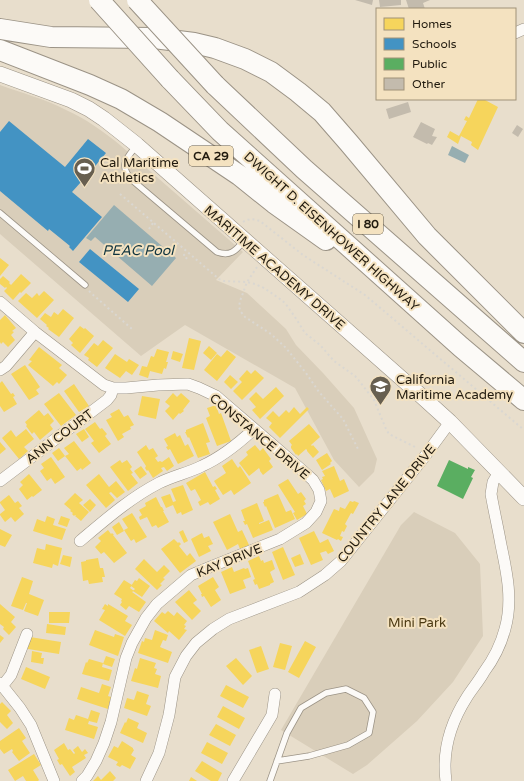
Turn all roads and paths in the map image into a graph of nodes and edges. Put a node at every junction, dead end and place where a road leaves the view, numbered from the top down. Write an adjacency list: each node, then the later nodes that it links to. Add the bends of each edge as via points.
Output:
1 (99, 0): 17 (highway, DWIGHT D. EISENHOWER HIGHWAY / I 80, bridge, via 220,131)
2 (137, 0): 22 (highway, I 80, bridge, via 215,85 304,169)
3 (0, 29): 21 (highway, via 51,37 154,38 194,42 245,59 271,72 322,112 427,236)
4 (0, 50): 17 (highway, CA 29, via 90,85 121,99 160,122 239,175 274,203)
5 (0, 74): 6 (street, MARITIME ACADEMY DRIVE, via 89,109)
6 (137, 145): 11 (street, MARITIME ACADEMY DRIVE); 11 (lane, via 124,163 127,175 132,180 217,252 232,253)
7 (120, 194): 9 (path)
8 (0, 213): 16 (lane)
9 (154, 223): 10 (path); 12 (path)
10 (149, 229)
11 (240, 235): 13 (street, MARITIME ACADEMY DRIVE); 28 (path, via 244,221 260,221 303,255 365,295)
12 (187, 252): 14 (path, via 184,255); 15 (path, via 221,281)
13 (264, 256): 15 (path); 26 (street, MARITIME ACADEMY DRIVE)
14 (186, 259)
15 (247, 282): 29 (path, via 240,301 241,312 286,348 343,419); 30 (path, via 264,288 285,303 305,333 360,382 374,400 390,434)
16 (85, 285): 19 (path, via 91,294)
17 (403, 294): 25 (highway, DWIGHT D. EISENHOWER HIGHWAY / I 80)
18 (0, 302): 20 (street)
19 (132, 329)
20 (35, 332): 23 (street); 24 (street, via 104,385)
21 (524, 332)
22 (524, 362)
23 (0, 370)
24 (113, 388): 27 (street, CONSTANCE DRIVE, via 188,384 216,396); 32 (street, ANN COURT, via 107,400)
25 (524, 400)
26 (450, 422): 30 (street, COUNTRY LANE DRIVE); 31 (street, MARITIME ACADEMY DRIVE)
27 (254, 429): 34 (street, CONSTANCE DRIVE, via 312,480); 35 (street, via 224,454 201,467 160,482 138,495)
28 (524, 430)
29 (358, 451)
30 (426, 454): 42 (street, COUNTRY LANE DRIVE, via 341,561 325,575 299,592 229,619 196,643 175,677 169,716 159,753)
31 (499, 472): 33 (street, MARITIME ACADEMY DRIVE); 45 (street, via 493,482 491,494 507,576 508,614 496,653 467,697 452,727 445,756)
32 (0, 481)
33 (524, 498)
34 (321, 500): 41 (street, KAY DRIVE, via 316,512 306,523 280,539 191,575 157,604 132,643 104,743 96,761)
35 (80, 542)
36 (27, 634): 37 (street, via 11,675)
37 (1, 684): 40 (street, via 31,725)
38 (275, 694): 43 (street, via 272,715)
39 (277, 761): 39 (lane, via 287,733 301,708 326,693 346,689 364,698 373,712 369,733 348,745 309,756); 44 (lane)
40 (54, 781)
41 (82, 781)
42 (146, 781)
43 (233, 781)
44 (270, 781)
45 (446, 781)

